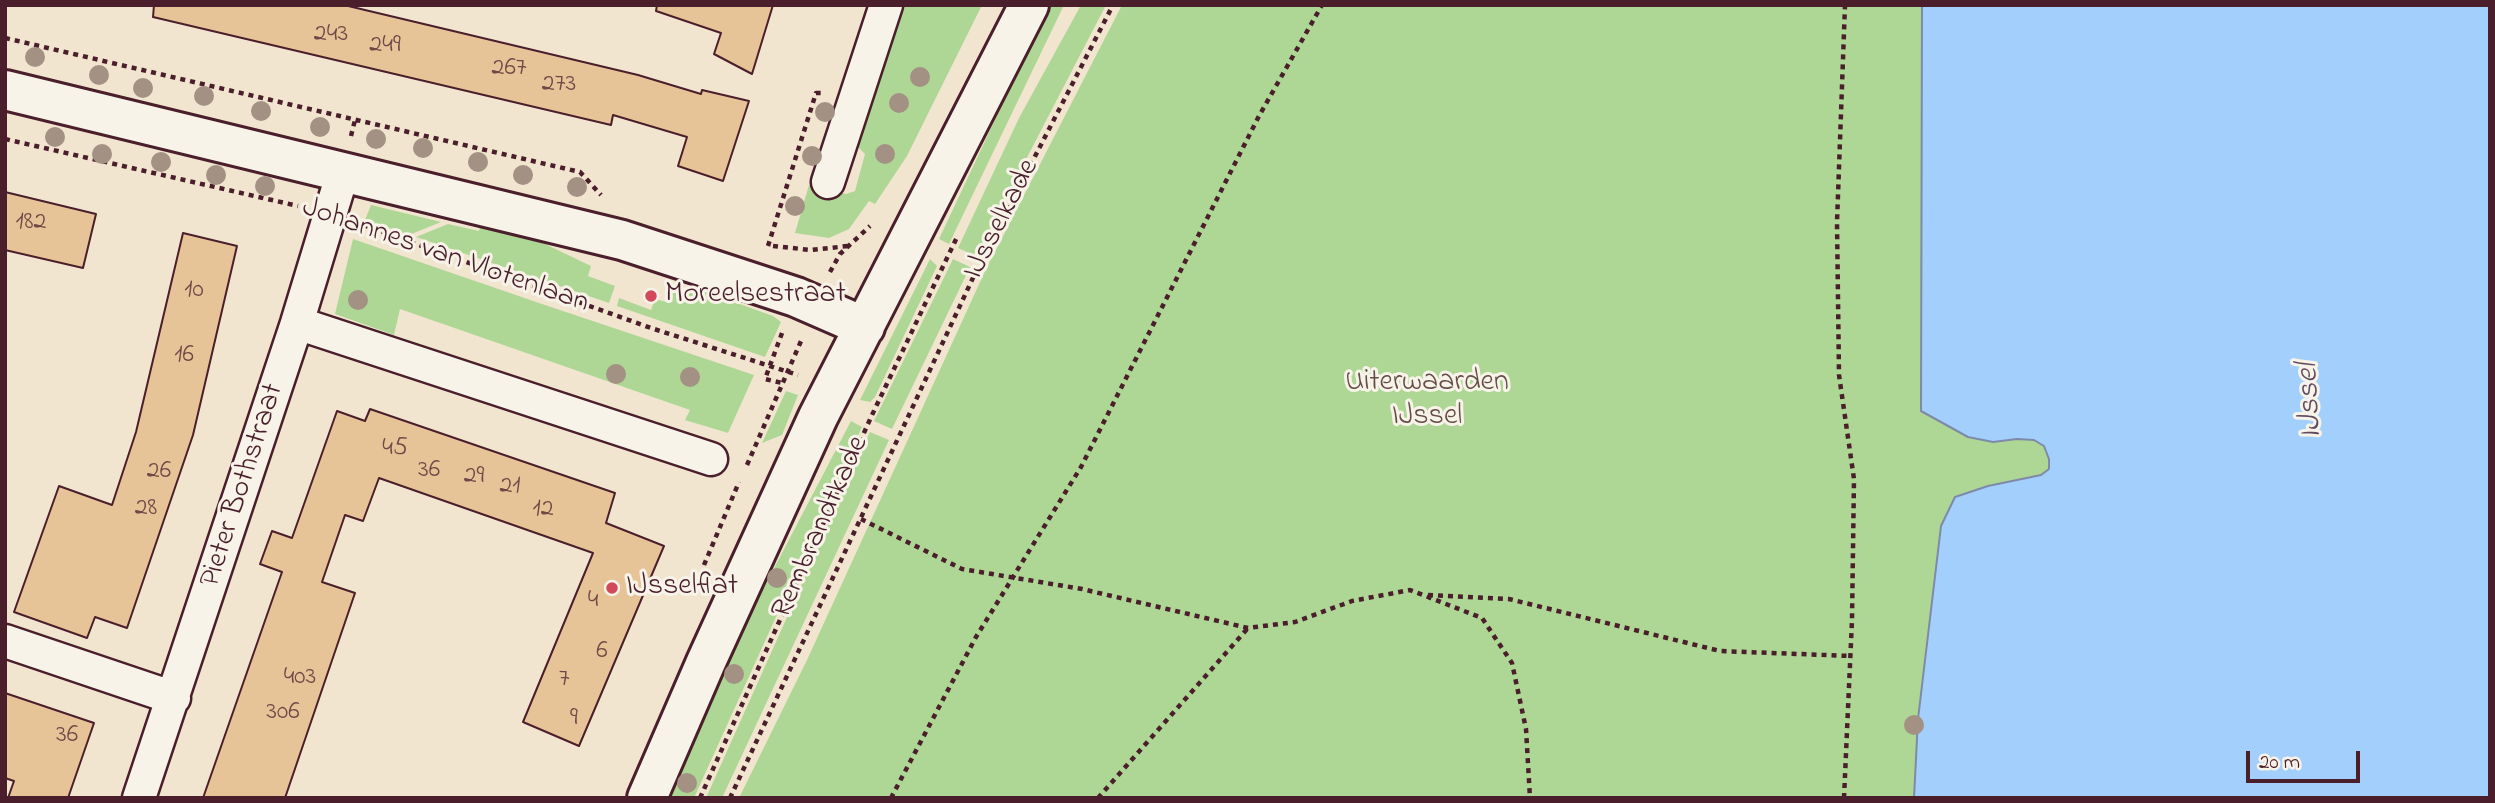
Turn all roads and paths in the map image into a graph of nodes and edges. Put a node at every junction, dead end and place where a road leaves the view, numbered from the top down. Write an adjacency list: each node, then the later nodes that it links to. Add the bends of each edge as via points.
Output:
1 (886, 5): 10 (street)
2 (1029, 5): 17 (street)
3 (1113, 5): 20 (path, IJsselkade, via 985,253)
4 (1322, 5): 23 (path, via 1259,116 1081,467)
5 (1845, 5): 27 (path, via 1837,222 1839,375 1854,479)
6 (5, 38): 11 (path, via 580,172)
7 (5, 90): 9 (street, Johannes van Vlotenlaan)
8 (5, 139): 12 (path, Johannes van Vlotenlaan)
9 (343, 172): 12 (street, Pieter Bothstraat); 17 (street, Johannes van Vlotenlaan, via 622,240 796,297)
10 (828, 182)
11 (607, 202)
12 (331, 214): 16 (street, Pieter Bothstraat); 18 (path, Johannes van Vlotenlaan, via 651,328 770,364)
13 (755, 243): 14 (path, via 811,250)
14 (849, 246)
15 (947, 260): 19 (path, Rembrandtkade)
16 (297, 323): 21 (street); 28 (street, Pieter Bothstraat)
17 (865, 327): 18 (street, Rembrandtkade)
18 (831, 393): 19 (path, Johannes van Vlotenlaan); 30 (street, Rembrandtkade)
19 (872, 415): 31 (path, Rembrandtkade)
20 (897, 438): 22 (path, Rembrandtkade)
21 (711, 459)
22 (861, 519): 23 (path, via 962,569); 32 (path, Rembrandtkade)
23 (1013, 578): 25 (path, via 1082,589); 33 (path, via 976,637)
24 (1423, 595): 25 (path, via 1410,590 1363,599 1295,622); 27 (path, via 1509,599 1720,651); 35 (path, via 1482,618 1512,663 1526,729)
25 (1248, 628): 34 (path)
26 (5, 641): 28 (street)
27 (1851, 656): 36 (path)
28 (174, 698): 29 (street, Pieter Bothstraat)
29 (139, 798)
30 (647, 798)
31 (700, 798)
32 (730, 798)
33 (891, 798)
34 (1098, 798)
35 (1530, 798)
36 (1844, 798)

